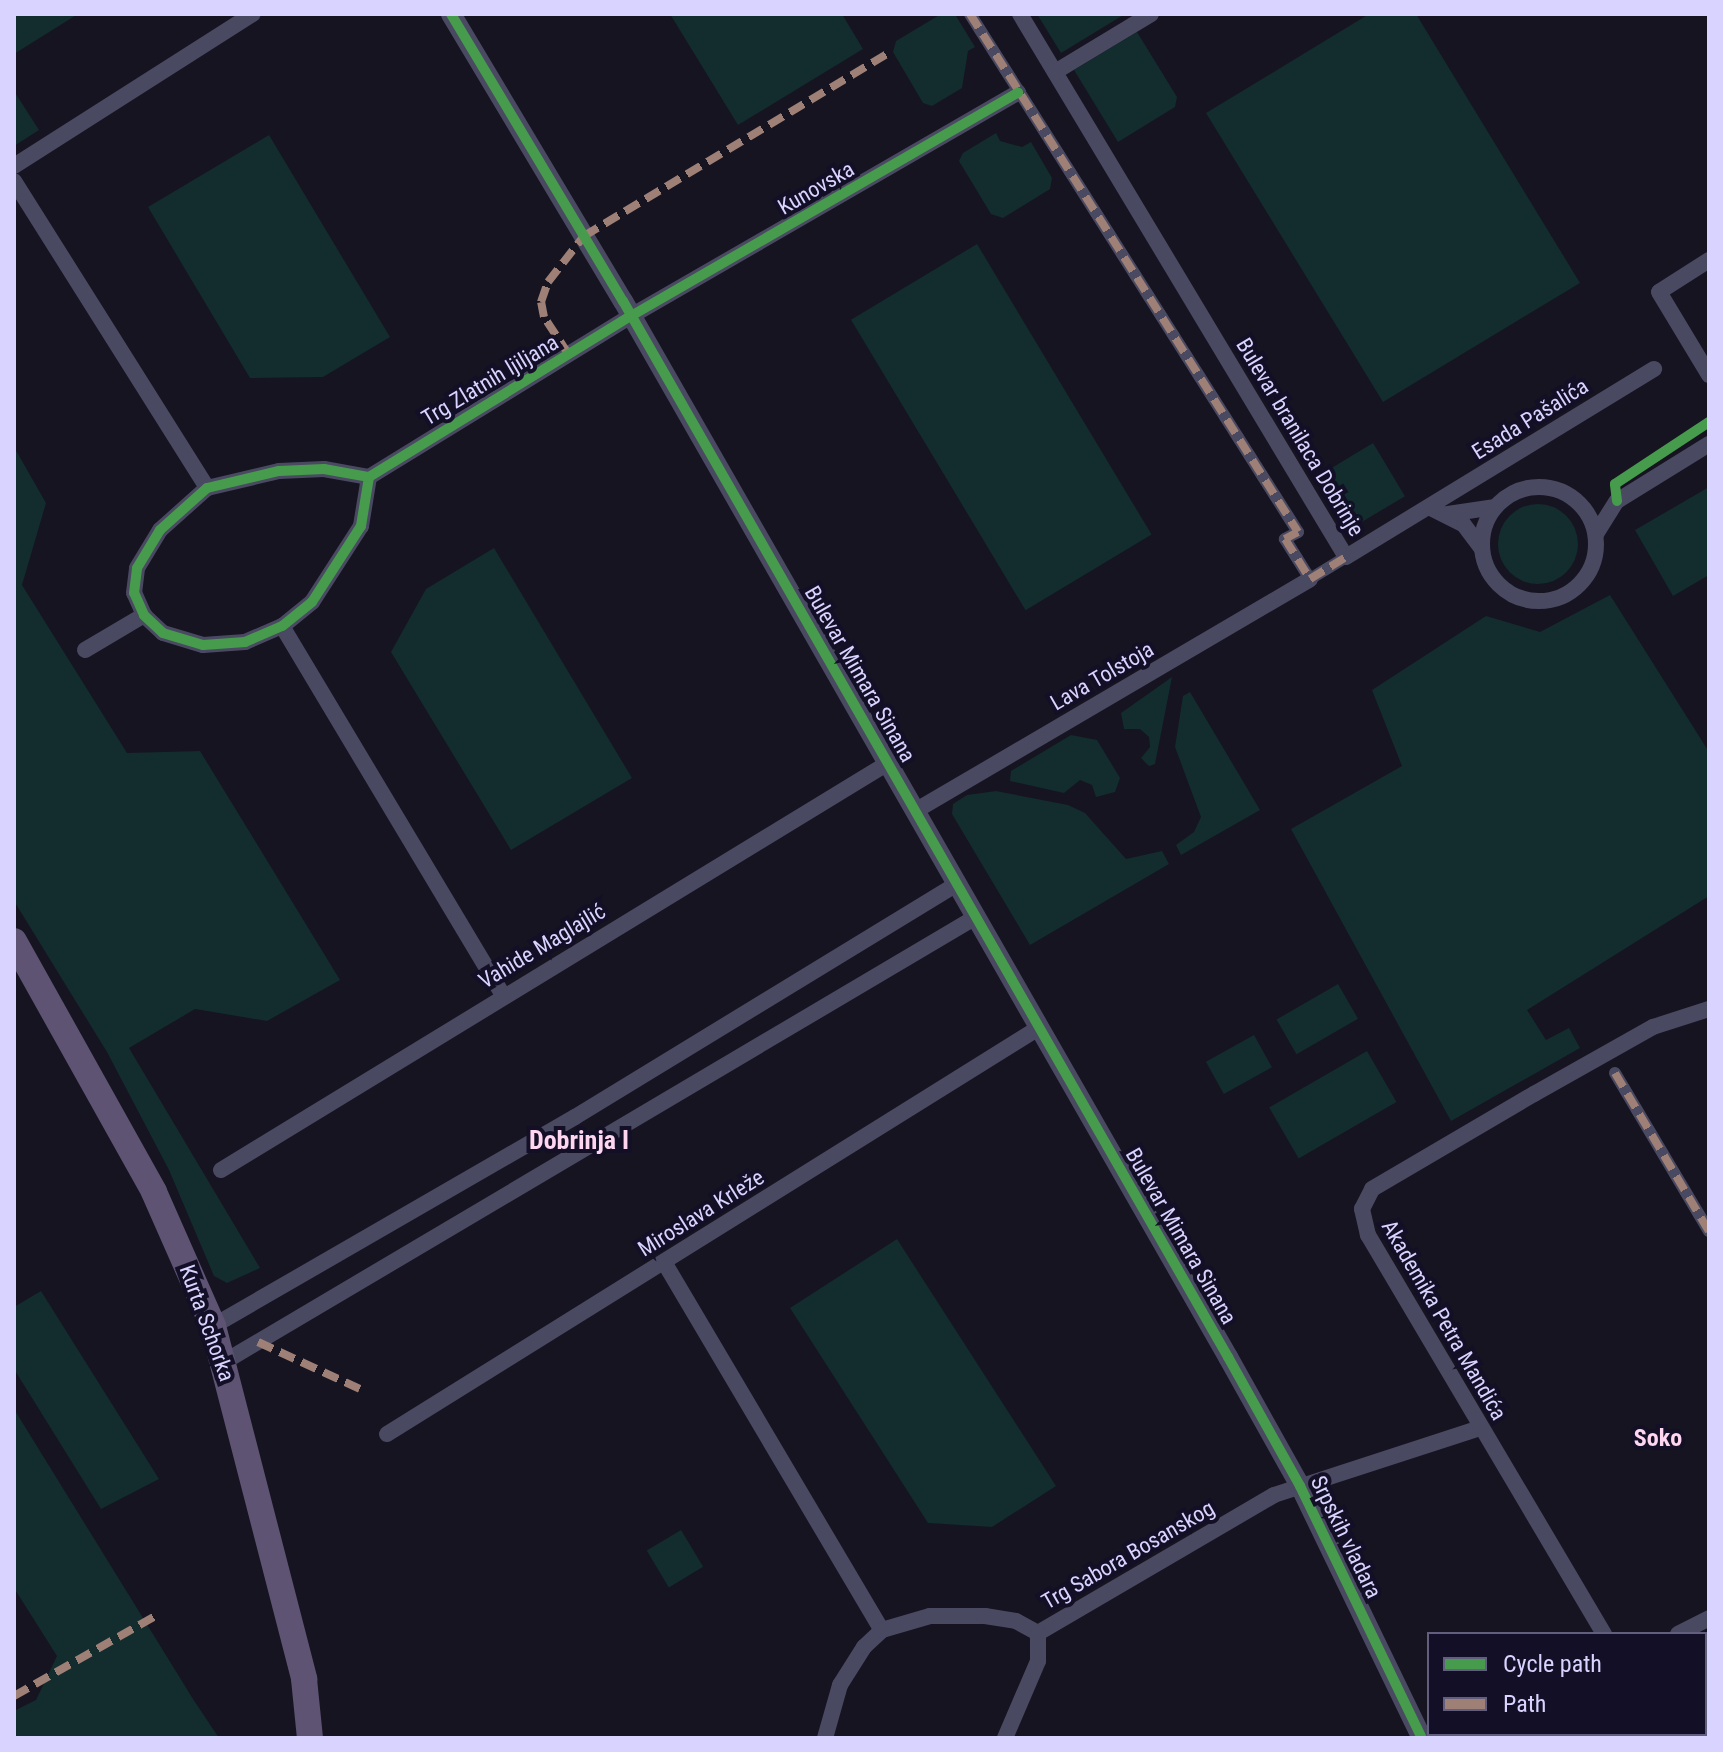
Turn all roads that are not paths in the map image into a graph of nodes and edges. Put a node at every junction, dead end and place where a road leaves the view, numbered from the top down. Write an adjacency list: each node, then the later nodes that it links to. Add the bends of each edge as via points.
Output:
1 (253, 14): 8 (street)
2 (451, 14): 11 (street, Bulevar Mimara Sinana)
3 (970, 14): 7 (street)
4 (1020, 14): 6 (street, Bulevar branilaca Dobrinje)
5 (1145, 18): 6 (street)
6 (1055, 72): 24 (street, Bulevar branilaca Dobrinje)
7 (1018, 93): 11 (street, Kunovska); 25 (street, via 1298,532 1285,539)
8 (14, 166)
9 (14, 181): 16 (street)
10 (1709, 260): 13 (street, via 1659,292)
11 (631, 316): 15 (street, Trg Zlatnih ljiljana); 29 (street, Bulevar Mimara Sinana)
12 (1654, 369): 19 (street, Esada Pašalića)
13 (1709, 375)
14 (1709, 444): 17 (street)
15 (369, 477): 16 (street, via 324,469 279,471); 27 (street, via 361,526 312,602)
16 (207, 488): 26 (street, via 160,530 137,568 134,593)
17 (1617, 501): 18 (street); 22 (street)
18 (1579, 503): 20 (street, via 1566,493 1536,486 1521,489); 22 (street)
19 (1429, 507): 21 (street); 24 (street, Esada Pašalića)
20 (1495, 507): 21 (street); 23 (street, via 1484,527)
21 (1446, 514): 23 (street, via 1474,535)
22 (1596, 534): 23 (street, via 1596,554 1582,582 1570,592 1541,601 1511,594 1499,584)
23 (1482, 549)
24 (1346, 557): 25 (street, Bulevar branilaca Dobrinje)
25 (1310, 579): 30 (street, Lava Tolstoja)
26 (144, 615): 27 (street, via 163,633 203,645 245,642); 28 (street)
27 (282, 626): 34 (street)
28 (85, 650)
29 (888, 763): 30 (street, Bulevar Mimara Sinana); 34 (street, Vahide Maglajlić)
30 (915, 811): 31 (street, Bulevar Mimara Sinana)
31 (958, 883): 32 (street, Bulevar Mimara Sinana); 41 (street, via 575,1117)
32 (976, 917): 36 (street, Bulevar Mimara Sinana); 43 (street)
33 (14, 941): 41 (main road, Kurta Schorka, via 154,1192)
34 (503, 995): 38 (street, Vahide Maglajlić)
35 (1709, 1009): 44 (street, Akademika Petra Mandića, via 1638,1035 1372,1189 1365,1199 1368,1235)
36 (1037, 1029): 40 (street, Miroslava Krleže); 42 (street, Bulevar Mimara Sinana)
37 (1615, 1073): 39 (street)
38 (221, 1170)
39 (1709, 1231)
40 (664, 1262): 45 (street, Miroslava Krleže); 48 (street)
41 (213, 1326): 43 (main road, Kurta Schorka)
42 (1228, 1357): 46 (street, Srpskih vladara)
43 (224, 1362): 52 (main road, Kurta Schorka, via 304,1679)
44 (1480, 1428): 46 (street, Trg Sabora Bosanskog); 49 (street, Akademika Petra Mandića)
45 (387, 1434)
46 (1300, 1486): 51 (street, Trg Sabora Bosanskog, via 1274,1495); 55 (street, Srpskih vladara)
47 (1709, 1618): 50 (street)
48 (882, 1630): 51 (street, Trg Sabora Bosanskog, via 930,1616 985,1616 1016,1621); 53 (street, via 840,1685)
49 (1603, 1632)
50 (1682, 1632)
51 (1038, 1633): 54 (street, via 1038,1661)
52 (310, 1738)
53 (825, 1738)
54 (1005, 1738)
55 (1422, 1738)

